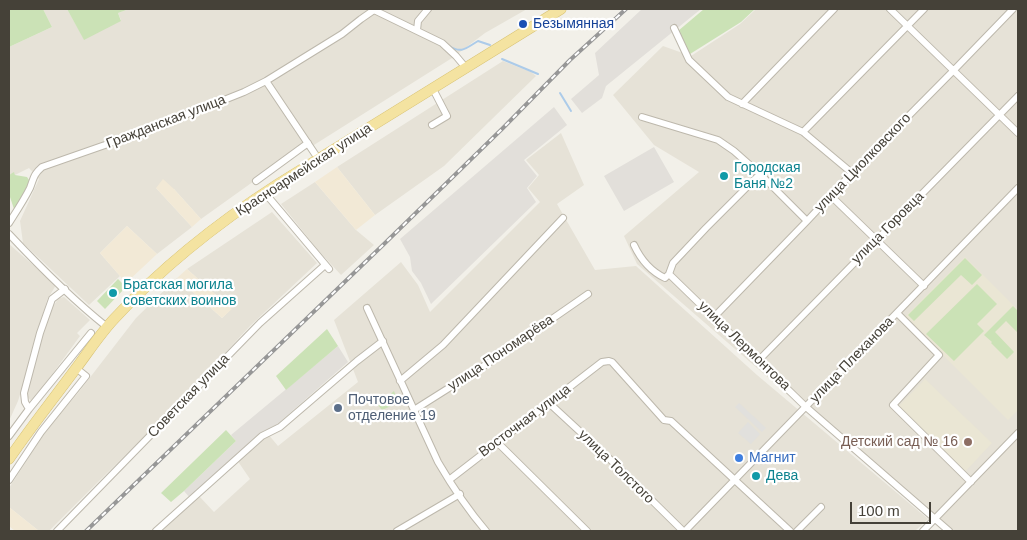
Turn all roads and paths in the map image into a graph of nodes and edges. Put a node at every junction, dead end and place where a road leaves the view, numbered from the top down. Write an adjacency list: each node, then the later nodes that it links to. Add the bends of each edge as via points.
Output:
1 (428, 9): 9 (street, via 418,21)
2 (561, 9): 10 (main road, Красноармейская улица)
3 (834, 9): 15 (street)
4 (890, 9): 7 (street)
5 (924, 9): 7 (street)
6 (1013, 9): 11 (street, улица Циолковского)
7 (908, 26): 11 (street); 19 (street)
8 (674, 28): 15 (street, via 689,60 728,97)
9 (417, 30): 10 (street, via 442,43); 12 (street, Гражданская улица, via 374,10)
10 (466, 68): 13 (main road, Красноармейская улица)
11 (954, 70): 16 (street); 23 (street, улица Циолковского)
12 (266, 81): 21 (street); 31 (street, Гражданская улица, via 214,104 42,167 36,172)
13 (432, 89): 18 (street, via 447,116); 22 (main road, Красноармейская улица)
14 (1018, 96): 16 (street, улица Горовца)
15 (742, 104): 19 (street)
16 (1000, 116): 20 (street); 33 (street, улица Горовца)
17 (642, 117): 24 (street, via 718,140)
18 (432, 125)
19 (804, 132): 23 (street)
20 (1018, 133)
21 (308, 143): 22 (street); 25 (street)
22 (319, 160): 27 (main road, Красноармейская улица)
23 (852, 173): 28 (street, улица Циолковского)
24 (760, 174): 30 (street); 35 (street, via 674,263)
25 (256, 181)
26 (1018, 188): 36 (street, улица Плеханова)
27 (265, 193): 42 (main road, Красноармейская улица, via 191,247); 63 (street, Советская улица, via 327,267 260,323)
28 (831, 196): 30 (street, улица Циолковского); 33 (street)
29 (562, 218): 47 (street, via 443,346)
30 (807, 221): 41 (street, улица Циолковского)
31 (9, 223)
32 (9, 234): 37 (street)
33 (876, 240): 36 (street); 45 (street, улица Горовца)
34 (634, 245): 35 (street, улица Лермонтова, via 640,258 656,274 665,278)
35 (669, 274): 41 (street, улица Лермонтова)
36 (924, 286): 40 (street, улица Плеханова)
37 (64, 290): 42 (street); 50 (street, via 52,299 40,333 24,393)
38 (588, 294): 51 (street, улица Пономарёва)
39 (367, 308): 44 (street)
40 (897, 313): 49 (street, улица Плеханова); 59 (street, via 939,356 893,404)
41 (714, 317): 45 (street, улица Лермонтова)
42 (107, 327): 46 (main road, Красноармейская улица)
43 (91, 333): 50 (street)
44 (383, 341): 47 (street); 64 (street, via 280,427 262,436)
45 (759, 360): 49 (street, улица Лермонтова)
46 (76, 368): 55 (main road, Красноармейская улица); 57 (street, via 86,376 41,432)
47 (400, 381): 51 (street)
48 (549, 403): 54 (street, Восточная улица); 56 (street, Восточная улица, via 602,362 612,362 664,420 671,421); 68 (street, улица Толстого)
49 (806, 407): 56 (street, улица Плеханова); 62 (street, улица Лермонтова)
50 (29, 409): 53 (street)
51 (414, 410): 58 (street)
52 (1018, 433): 59 (street)
53 (9, 436)
54 (497, 442): 58 (street, Восточная улица); 67 (street)
55 (9, 459)
56 (735, 479): 68 (street, улица Плеханова); 69 (street)
57 (9, 480)
58 (449, 480): 60 (street)
59 (971, 482): 62 (street)
60 (460, 494): 65 (street); 66 (street)
61 (820, 507): 70 (street)
62 (935, 519): 71 (street); 72 (street, улица Лермонтова)
63 (57, 531)
64 (156, 531)
65 (397, 531)
66 (486, 531)
67 (587, 531)
68 (684, 531)
69 (790, 531)
70 (797, 531)
71 (923, 531)
72 (950, 531)

